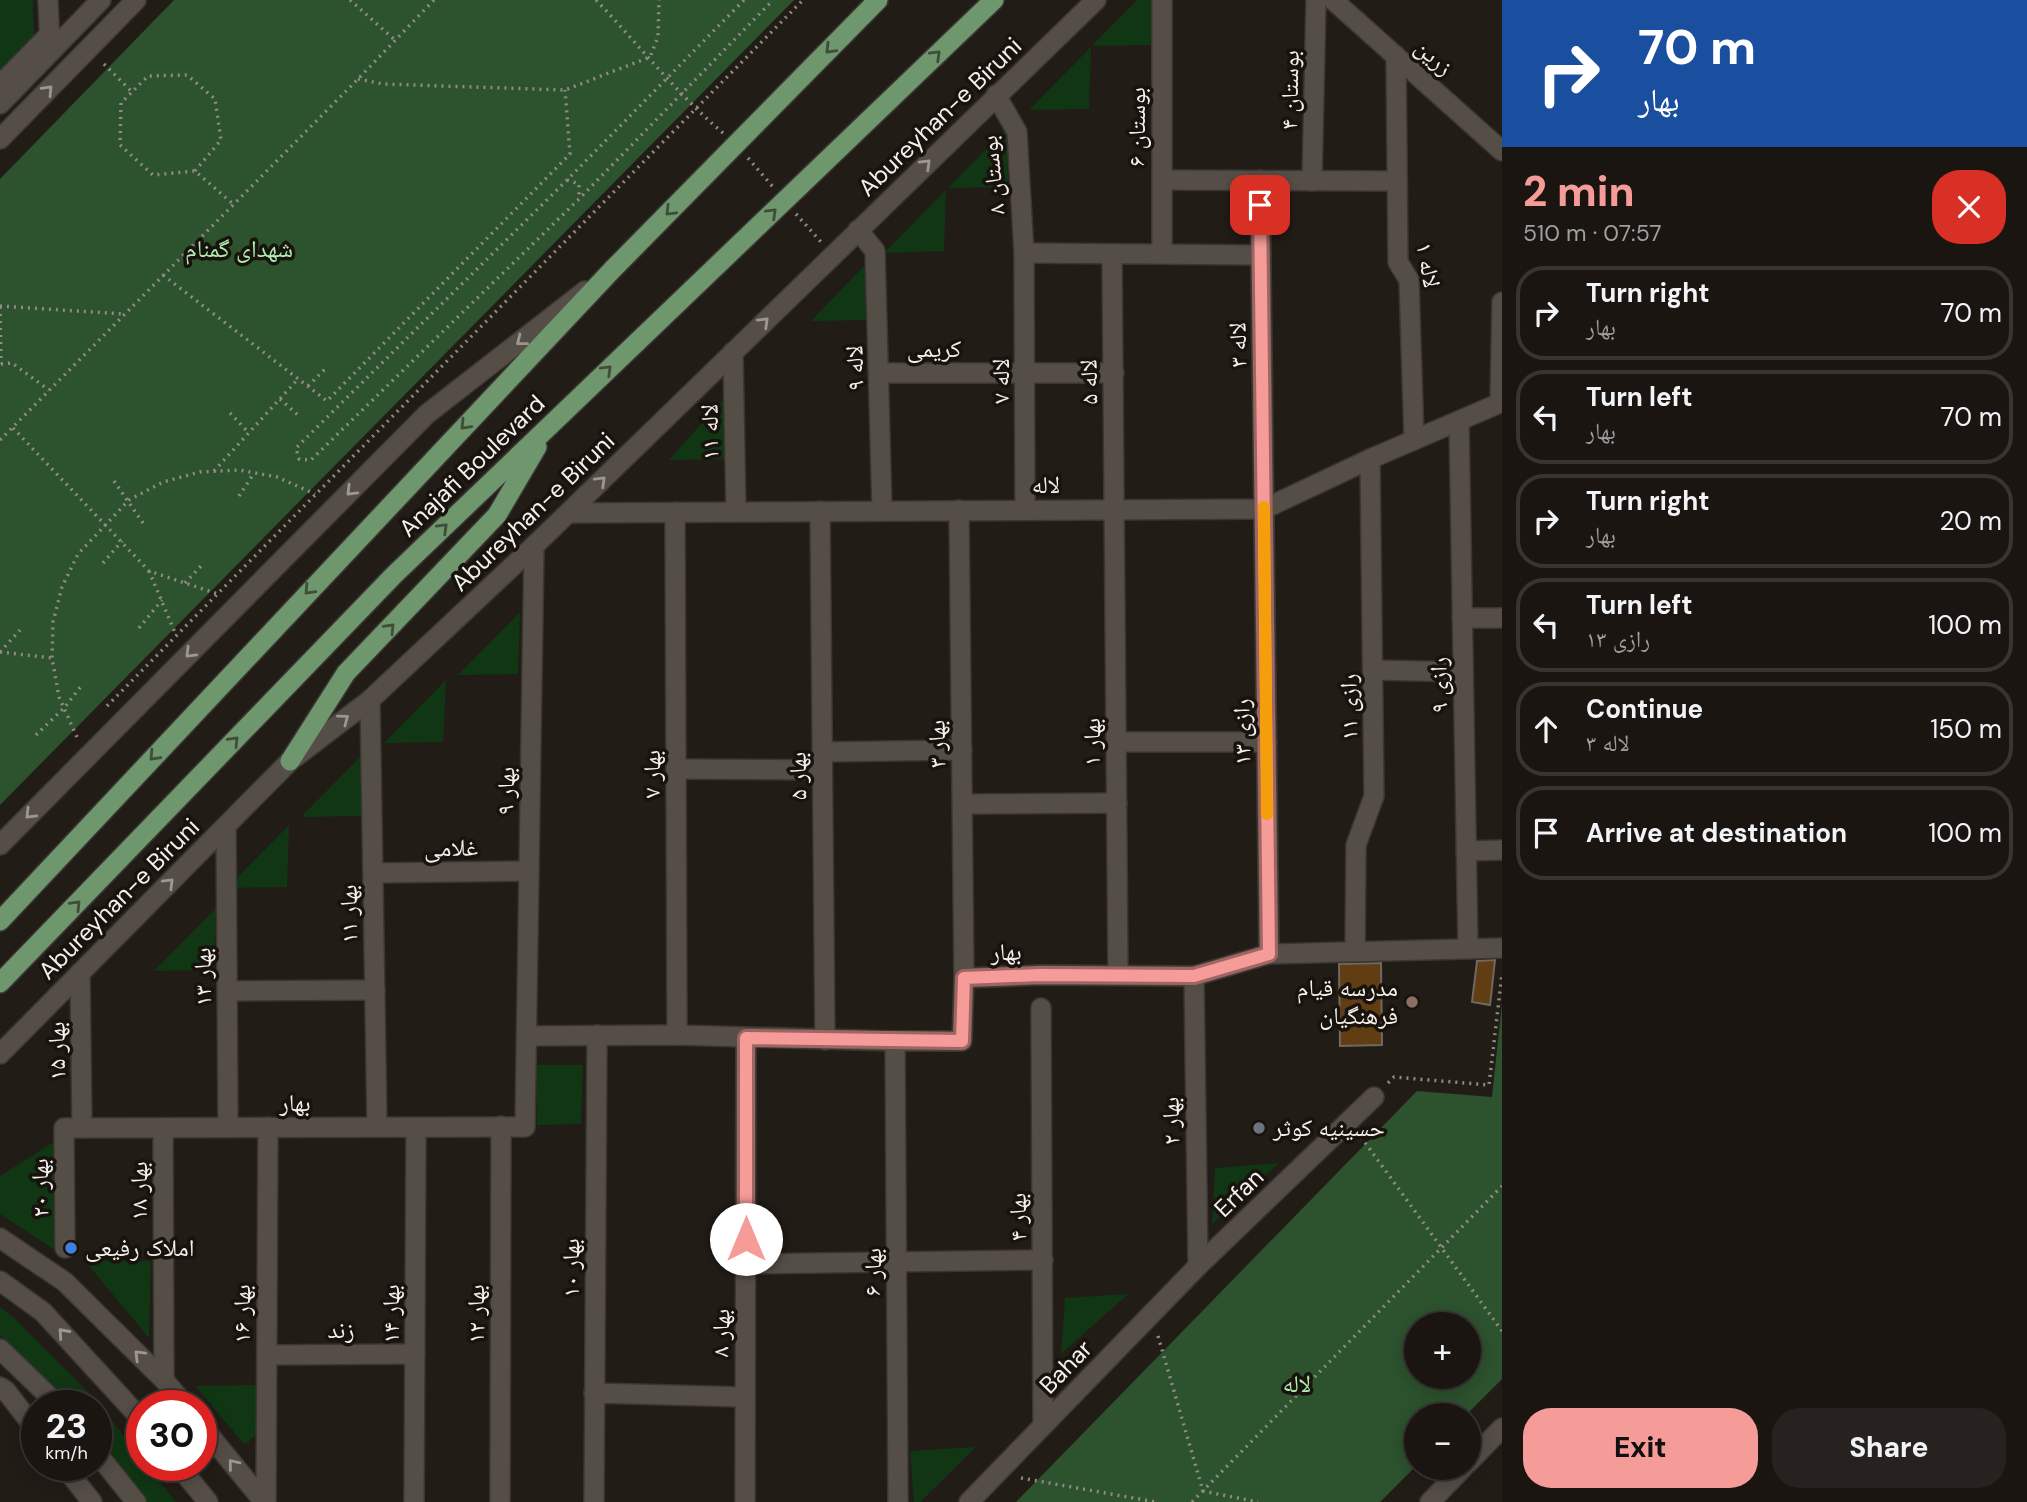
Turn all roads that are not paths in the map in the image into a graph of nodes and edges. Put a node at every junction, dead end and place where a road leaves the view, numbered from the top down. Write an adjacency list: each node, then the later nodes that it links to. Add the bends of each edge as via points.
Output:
1 (48, 0): 10 (street)
2 (100, 0): 10 (street)
3 (136, 0): 15 (street, one-way to 3)
4 (878, 0): 26 (main road, Anajafi Boulevard, one-way to 26)
5 (994, 0): 34 (main road, Anajafi Boulevard, one-way to 5)
6 (1096, 0): 13 (street, Abureyhan-e Biruni)
7 (1162, 0): 17 (street, بوستان ۶)
8 (1316, 0): 19 (street, بوستان ۴)
9 (1333, 0): 11 (street, زرین)
10 (49, 43): 12 (street); 14 (street)
11 (1396, 56): 16 (street, زرین); 20 (street, لاله ۱)
12 (0, 85)
13 (996, 95): 21 (street, Abureyhan-e Biruni, one-way to 13); 22 (street, بوستان ۸, via 1017,131)
14 (0, 104)
15 (0, 139)
16 (1502, 151)
17 (1162, 180): 18 (street); 24 (street, بوستان ۶)
18 (1260, 180): 19 (street); 25 (street, لاله ۳)
19 (1312, 181): 20 (street)
20 (1396, 181): 35 (street, لاله ۱, via 1398,262 1409,280)
21 (858, 230): 29 (street, Abureyhan-e Biruni, one-way to 21); 30 (street, لاله ۹, via 875,251)
22 (1024, 253): 23 (street); 31 (street, لاله ۷)
23 (1112, 254): 24 (street); 32 (street, لاله ۵)
24 (1161, 254): 25 (street)
25 (1261, 255): 39 (street, لاله ۳)
26 (613, 269): 61 (street, one-way to 61, via 427,414); 66 (main road, Anajafi Boulevard, one-way to 66)
27 (1502, 302): 28 (street)
28 (1502, 345): 33 (street, لاله, via 1500,403)
29 (733, 352): 44 (street, لاله ۱۱); 45 (street, Abureyhan-e Biruni, one-way to 29)
30 (880, 373): 31 (street, کریمی); 40 (street, لاله ۹)
31 (1026, 373): 32 (street, کریمی); 37 (street, لاله ۷)
32 (1114, 373): 38 (street, لاله ۵)
33 (1459, 421): 35 (street, لاله); 47 (street, رازی ۹)
34 (548, 427): 55 (main road, one-way to 34, via 346,673 497,515); 75 (main road, Anajafi Boulevard, one-way to 34, via 394,575)
35 (1414, 440): 36 (street, لاله)
36 (1370, 459): 39 (street, لاله); 49 (street, رازی ۱۱)
37 (1025, 509): 38 (street, لاله); 41 (street, لاله)
38 (1116, 509): 39 (street, لاله); 52 (street, بهار ۱)
39 (1264, 509): 53 (street, رازی ۱۳)
40 (882, 510): 41 (street, لاله); 42 (street, لاله)
41 (959, 510): 54 (street, بهار ۳)
42 (820, 511): 44 (street, لاله); 56 (street, بهار ۵)
43 (675, 512): 44 (street, لاله); 45 (street, لاله); 57 (street, بهار ۷)
44 (736, 512)
45 (569, 513): 46 (street, Abureyhan-e Biruni)
46 (534, 546): 51 (street, Abureyhan-e Biruni); 64 (street, بهار ۹)
47 (1462, 618): 48 (street); 50 (street, رازی ۹)
48 (1502, 618)
49 (1373, 670): 50 (street); 69 (street, رازی ۱۱, via 1374,796 1356,845)
50 (1463, 672): 63 (street, رازی ۹)
51 (370, 701): 55 (street, Abureyhan-e Biruni, one-way to 51); 65 (street, بهار ۱۱)
52 (1117, 742): 53 (street); 58 (street, بهار ۱)
53 (1267, 742): 70 (street, رازی ۱۳)
54 (962, 750): 56 (street); 59 (street, بهار ۳)
55 (290, 761): 60 (street, Abureyhan-e Biruni)
56 (822, 761): 57 (street); 83 (street, بهار ۵)
57 (676, 769): 80 (street, بهار ۷)
58 (1117, 803): 59 (street); 72 (street, بهار ۱)
59 (963, 804): 74 (street, بهار ۳)
60 (226, 825): 71 (street, Abureyhan-e Biruni, one-way to 60); 77 (street, بهار ۱۳)
61 (0, 845)
62 (1502, 850): 63 (street)
63 (1466, 851): 68 (street, رازی ۹)
64 (529, 872): 65 (street, غلامی); 81 (street, بهار ۹)
65 (373, 873): 76 (street, بهار ۱۱)
66 (0, 921)
67 (1502, 948): 68 (street, بهار)
68 (1468, 949): 69 (street, بهار)
69 (1355, 952): 70 (street, بهار)
70 (1269, 954): 73 (street, بهار)
71 (80, 973): 85 (street, Abureyhan-e Biruni); 92 (street, بهار ۱۵)
72 (1118, 975): 73 (street, بهار); 74 (street, بهار)
73 (1194, 976): 100 (street, بهار ۲)
74 (964, 978): 84 (street, بهار, via 962,1041)
75 (0, 983)
76 (375, 990): 77 (street); 90 (street, بهار ۱۱)
77 (228, 991): 94 (street, بهار ۱۳)
78 (1041, 1008): 97 (street, بهار ۴)
79 (597, 1035): 80 (street, بهار); 81 (street, بهار); 109 (street, بهار ۱۰)
80 (677, 1035): 82 (street, بهار)
81 (527, 1036): 88 (street, بهار ۹)
82 (746, 1038): 83 (street, بهار); 99 (street, بهار ۸)
83 (825, 1040): 84 (street, بهار)
84 (895, 1041): 98 (street, بهار ۶)
85 (0, 1054)
86 (1374, 1097): 100 (street, Erfan)
87 (501, 1126): 88 (street, بهار); 91 (street, بهار); 126 (street, بهار ۱۲)
88 (525, 1126)
89 (268, 1127): 90 (street, بهار); 94 (street, بهار); 103 (street, بهار ۱۶)
90 (377, 1127): 91 (street, بهار)
91 (416, 1127): 104 (street, بهار ۱۴)
92 (73, 1128): 93 (street, بهار); 96 (street, بهار ۲۰)
93 (163, 1128): 94 (street, بهار); 105 (street, بهار ۱۸)
94 (228, 1128)
95 (0, 1238): 105 (street, one-way to 95, via 65,1282)
96 (65, 1248)
97 (1043, 1261): 98 (street); 113 (street, بهار ۴)
98 (897, 1262): 99 (street); 129 (street, بهار ۶)
99 (747, 1264): 110 (street, بهار ۸)
100 (1198, 1266): 113 (street, Bahar)
101 (0, 1281): 111 (street, one-way to 101, via 43,1312)
102 (0, 1349): 107 (street)
103 (267, 1354): 104 (street, زند); 124 (street, بهار ۱۶)
104 (415, 1354): 125 (street, بهار ۱۴)
105 (164, 1380): 108 (street)
106 (0, 1387): 112 (street)
107 (42, 1390)
108 (172, 1390)
109 (594, 1393): 110 (street); 127 (street, بهار ۱۰)
110 (745, 1397): 128 (street, بهار ۸)
111 (126, 1403)
112 (21, 1410)
113 (1043, 1425): 130 (street, Bahar)
114 (1502, 1428): 116 (street)
115 (217, 1444): 124 (street, one-way to 115)
116 (1481, 1450)
117 (112, 1472): 122 (street)
118 (1451, 1480): 131 (street)
119 (76, 1481): 121 (street)
120 (191, 1481): 123 (street)
121 (92, 1502)
122 (136, 1502)
123 (208, 1502)
124 (265, 1502)
125 (414, 1502)
126 (500, 1502)
127 (594, 1502)
128 (745, 1502)
129 (898, 1502)
130 (969, 1502)
131 (1430, 1502)

